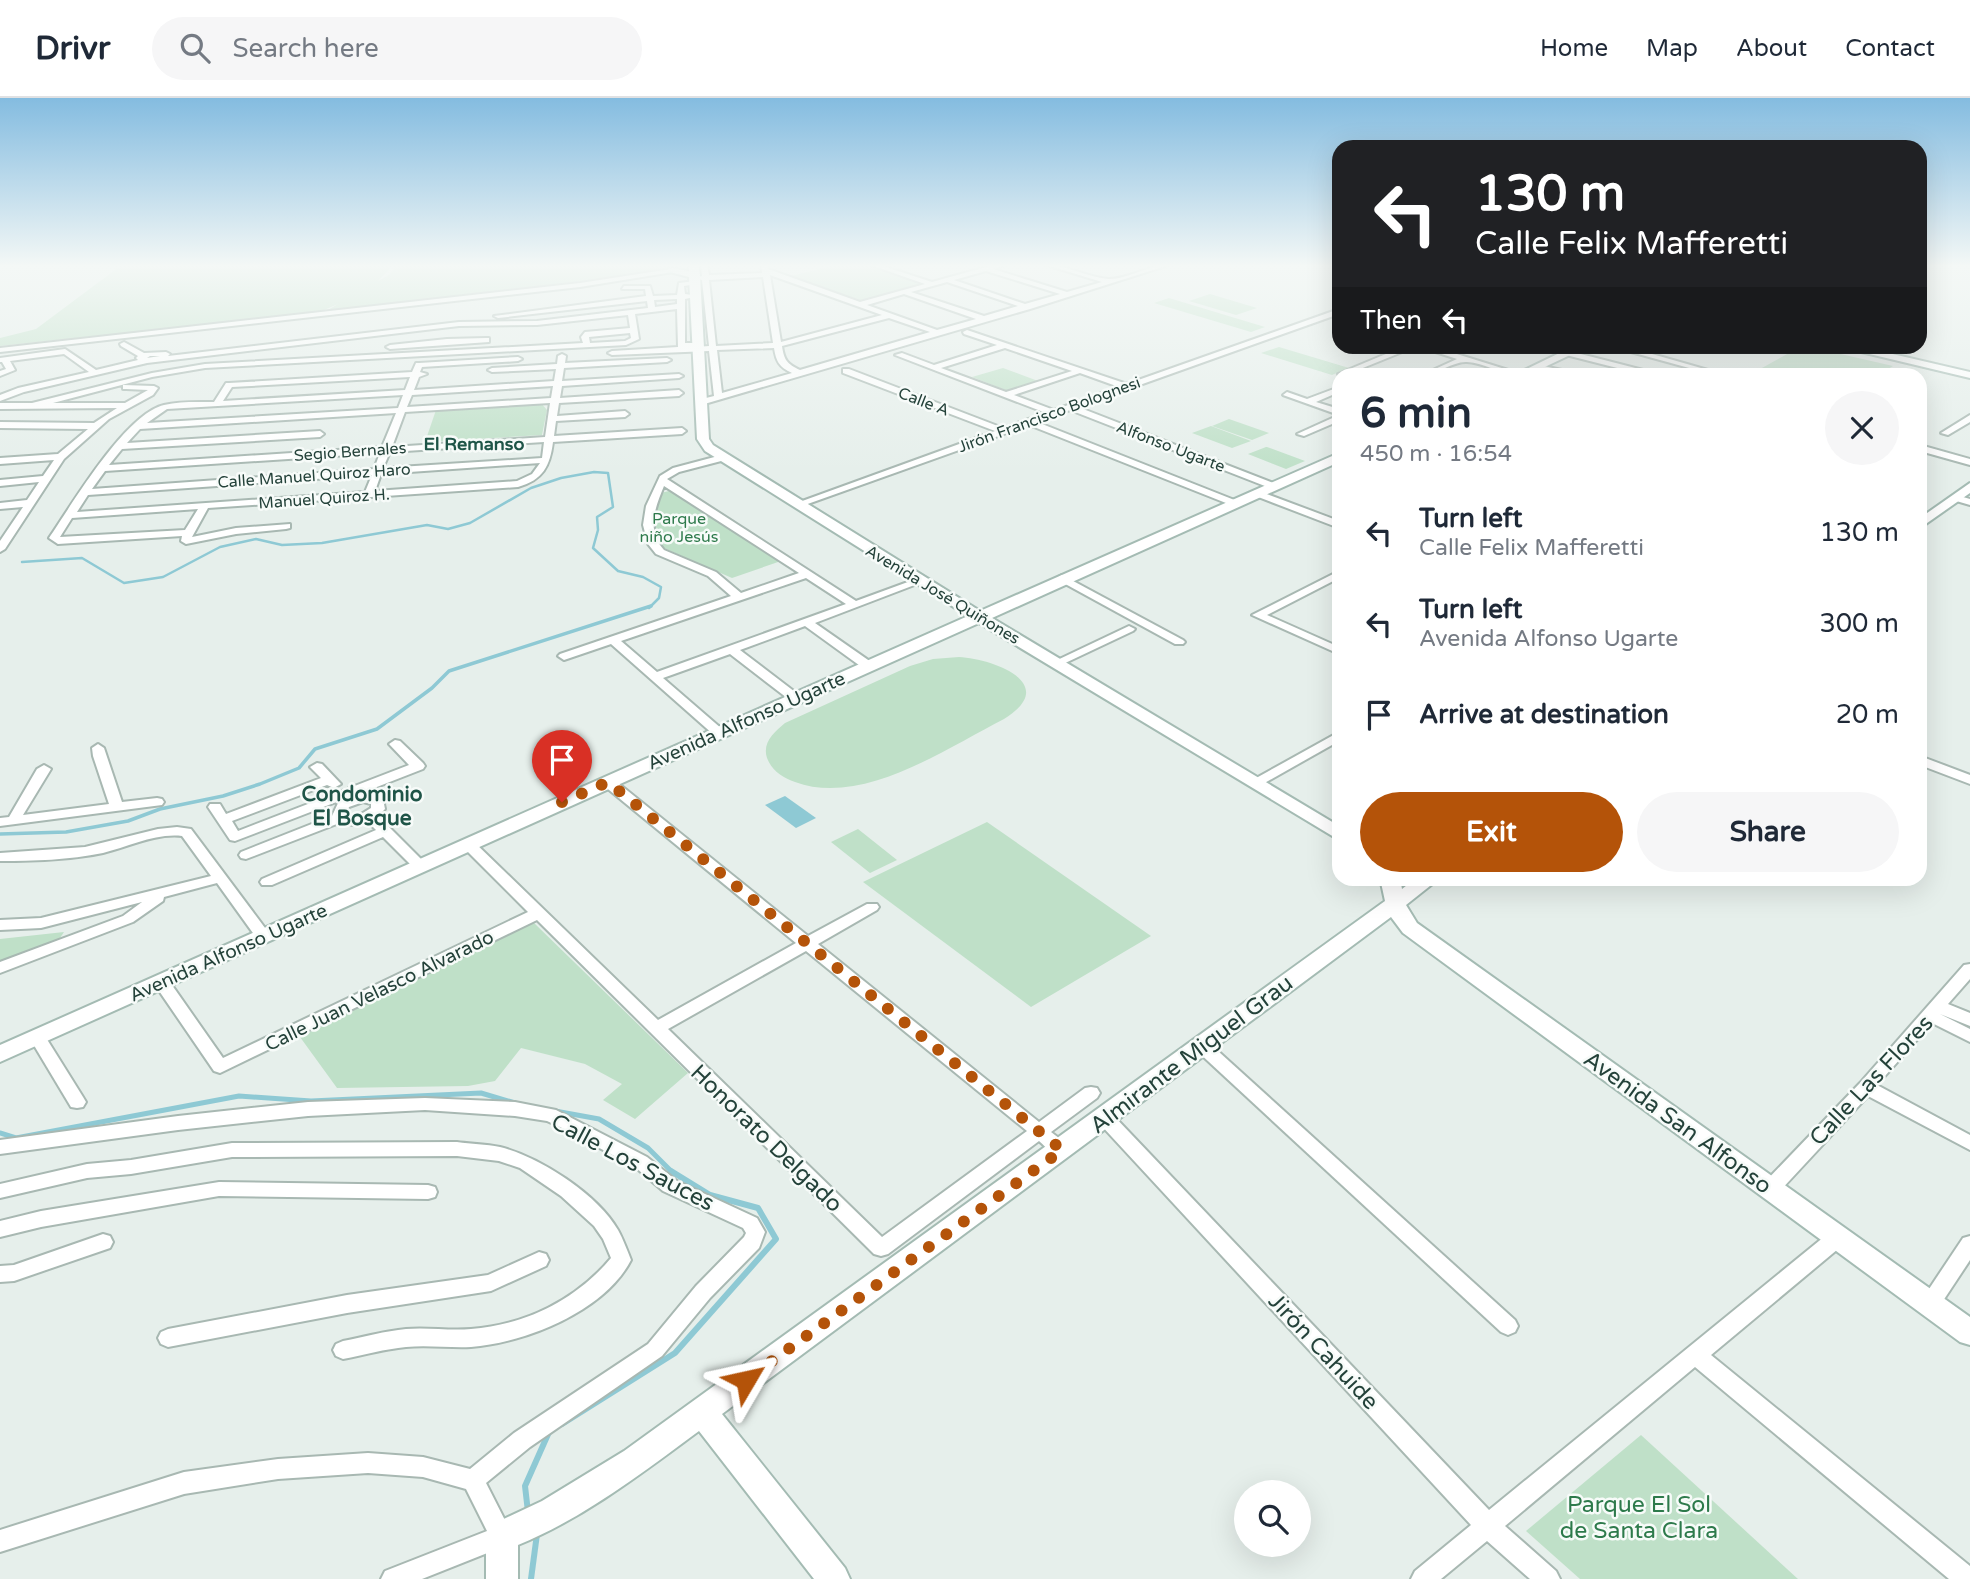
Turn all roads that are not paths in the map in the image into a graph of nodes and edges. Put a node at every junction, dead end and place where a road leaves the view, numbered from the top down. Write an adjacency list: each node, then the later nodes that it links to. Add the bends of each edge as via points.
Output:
1 (274, 333): 16 (street)
2 (274, 333): 16 (street)
3 (326, 333): 16 (street)
4 (493, 333): 15 (street)
5 (534, 333): 21 (street)
6 (634, 333): 21 (street, via 630,342)
7 (681, 333): 20 (street, via 681,346)
8 (697, 333): 20 (street, Avenida José Quiñones)
9 (710, 333): 22 (street)
10 (776, 333): 18 (street)
11 (822, 333): 18 (street)
12 (939, 333): 54 (street)
13 (970, 333): 19 (street)
14 (1277, 333): 60 (street, Jirón Francisco Bolognesi)
15 (486, 340): 25 (street); 34 (street)
16 (210, 341): 17 (street); 23 (street); 33 (street); 39 (street)
17 (124, 344): 24 (street); 33 (street)
18 (778, 345): 22 (street); 54 (street, via 783,364)
19 (1005, 345): 41 (street); 51 (street)
20 (697, 347): 22 (street); 38 (street); 71 (street, Avenida José Quiñones)
21 (542, 348): 25 (street)
22 (714, 348): 69 (street)
23 (0, 350)
24 (65, 351): 37 (street); 50 (street)
25 (489, 351): 34 (street)
26 (1394, 354): 42 (street)
27 (1447, 354): 36 (street)
28 (1567, 354): 40 (street)
29 (1573, 354): 47 (street)
30 (1643, 354): 48 (street)
31 (1877, 354): 55 (street)
32 (899, 355): 41 (street)
33 (142, 359): 50 (street); 68 (street)
34 (317, 359): 39 (street)
35 (679, 359): 38 (street)
36 (1464, 359): 43 (street); 44 (street)
37 (3, 360): 52 (street, via 11,370)
38 (561, 361): 53 (street, via 419,365); 58 (street)
39 (205, 366): 59 (street)
40 (1539, 366): 45 (street); 46 (street)
41 (933, 368): 65 (street)
42 (1359, 368)
43 (1442, 368)
44 (1497, 368)
45 (1534, 368)
46 (1546, 368)
47 (1625, 368)
48 (1695, 368)
49 (846, 370): 94 (street, Calle A)
50 (93, 371): 61 (street)
51 (1079, 371): 60 (street); 65 (street)
52 (0, 374)
53 (416, 374): 57 (street); 62 (street)
54 (801, 374): 69 (street)
55 (1970, 375)
56 (679, 376): 58 (street)
57 (316, 380): 67 (street); 73 (street, via 229,385)
58 (557, 382): 62 (street); 70 (street)
59 (103, 387): 74 (street); 75 (street, via 154,388)
60 (1126, 387): 77 (street, Jirón Francisco Bolognesi)
61 (0, 390)
62 (409, 391): 67 (street); 79 (street)
63 (1332, 392): 72 (street)
64 (679, 393): 70 (street)
65 (1006, 395): 80 (street)
66 (1287, 395): 72 (street)
67 (305, 397): 73 (street); 82 (street)
68 (0, 398)
69 (718, 398): 71 (street)
70 (554, 401): 79 (street); 84 (street)
71 (701, 402): 104 (street, Avenida José Quiñones, via 703,439)
72 (1307, 402): 78 (street)
73 (217, 403): 91 (street, via 160,409)
74 (35, 405): 75 (street); 76 (street)
75 (125, 405): 90 (street)
76 (0, 406)
77 (1069, 407): 80 (street, Jirón Francisco Bolognesi); 117 (street, Alfonso Ugarte)
78 (1332, 410)
79 (401, 411): 82 (street); 102 (street)
80 (1054, 413): 87 (street, Jirón Francisco Bolognesi)
81 (625, 414): 84 (street)
82 (294, 417): 85 (street)
83 (1970, 418): 89 (street)
84 (551, 419): 99 (street)
85 (235, 421): 91 (street); 98 (street)
86 (1332, 421): 97 (street)
87 (1029, 422): 94 (street, Jirón Francisco Bolognesi); 126 (street)
88 (0, 425): 100 (street)
89 (1959, 425): 92 (street); 96 (street)
90 (95, 426): 100 (street); 100 (street)
91 (139, 426): 101 (street)
92 (1970, 428)
93 (682, 431): 99 (street, Segio Bernales)
94 (1003, 431): 125 (street, Jirón Francisco Bolognesi)
95 (320, 433): 98 (street)
96 (1945, 433)
97 (1301, 434)
98 (224, 439): 101 (street); 106 (street)
99 (548, 439): 102 (street, Segio Bernales); 107 (street)
100 (61, 443): 109 (street); 113 (street)
101 (122, 446): 111 (street)
102 (388, 448): 105 (street, Segio Bernales); 112 (street)
103 (1927, 450): 110 (street)
104 (722, 458): 114 (street, via 676,470); 125 (street, Avenida José Quiñones)
105 (234, 459): 106 (street, Segio Bernales); 115 (street)
106 (212, 460): 111 (street, Segio Bernales)
107 (545, 460): 112 (street, Calle Manuel Quiroz Haro); 121 (street, Manuel Quiroz H., via 541,473 518,484)
108 (1332, 460): 117 (street, Avenida Alfonso Ugarte)
109 (0, 461)
110 (1970, 462)
111 (101, 468): 119 (street)
112 (379, 471): 115 (street, Calle Manuel Quiroz Haro); 121 (street)
113 (46, 480): 116 (street); 124 (street)
114 (662, 480): 139 (street); 143 (street, via 647,519 653,546 712,574)
115 (223, 482): 119 (street, Calle Manuel Quiroz Haro)
116 (0, 483)
117 (1273, 486): 120 (street, Avenida Alfonso Ugarte)
118 (1970, 487): 122 (street)
119 (83, 492): 130 (street)
120 (1256, 493): 126 (street, Avenida Alfonso Ugarte); 131 (street)
121 (368, 496): 128 (street, Manuel Quiroz H.)
122 (1956, 498): 123 (street); 132 (street)
123 (1970, 502)
124 (30, 503): 127 (street); 135 (street)
125 (799, 503): 142 (street, Avenida José Quiñones)
126 (1234, 503): 140 (street, Avenida Alfonso Ugarte)
127 (0, 506)
128 (204, 506): 130 (street, Manuel Quiroz H.); 137 (street)
129 (1332, 514): 131 (street)
130 (69, 515): 137 (street, via 55,540)
131 (1321, 519): 133 (street)
132 (1927, 519)
133 (1332, 523)
134 (286, 526): 137 (street, via 191,541 185,539)
135 (13, 528): 136 (street); 138 (street)
136 (0, 529)
137 (188, 533)
138 (0, 549)
139 (807, 574): 143 (street); 144 (street)
140 (1062, 578): 145 (street, Avenida Alfonso Ugarte); 149 (street)
141 (1332, 578): 150 (street, via 1258,615)
142 (920, 581): 144 (street); 145 (street, Avenida José Quiñones)
143 (739, 597): 148 (street)
144 (855, 605): 146 (street)
145 (978, 616): 153 (street, Avenida José Quiñones); 154 (street, Avenida Alfonso Ugarte)
146 (806, 622): 151 (street); 154 (street)
147 (1129, 629): 153 (street)
148 (613, 640): 152 (street); 155 (street)
149 (1178, 642)
150 (1332, 648)
151 (732, 649): 155 (street); 156 (street)
152 (564, 656)
153 (1057, 663): 167 (street, Avenida José Quiñones)
154 (867, 666): 156 (street, Avenida Alfonso Ugarte)
155 (655, 677): 157 (street)
156 (795, 698): 157 (street, Avenida Alfonso Ugarte)
157 (718, 732): 166 (street, Avenida Alfonso Ugarte)
158 (1332, 740): 167 (street)
159 (395, 744): 168 (street, via 418,766)
160 (98, 748): 170 (street)
161 (1927, 763): 165 (street)
162 (317, 767): 164 (street)
163 (44, 769): 173 (street)
164 (330, 779): 168 (street); 168 (street, via 219,813 235,837)
165 (1970, 780)
166 (608, 782): 176 (street, Avenida Alfonso Ugarte); 190 (street)
167 (1256, 782): 174 (street, Avenida José Quiñones)
168 (346, 798): 171 (street, via 375,799 378,809); 172 (street, via 338,811)
169 (157, 802): 170 (street)
170 (117, 808): 173 (street)
171 (370, 816): 172 (street); 175 (street)
172 (340, 818): 177 (street)
173 (7, 821)
174 (1332, 830)
175 (385, 831): 179 (street); 181 (street)
176 (468, 844): 179 (street, Avenida Alfonso Ugarte); 187 (street, Honorato Delgado)
177 (246, 855)
178 (0, 857): 180 (street, via 79,852 178,830 186,832)
179 (420, 866): 189 (street, Avenida Alfonso Ugarte)
180 (219, 878): 184 (street); 189 (street)
181 (267, 881)
182 (1391, 886): 185 (street)
183 (1414, 886): 185 (street, Almirante Miguel Grau)
184 (161, 894): 188 (street, via 41,923); 191 (street, via 128,919)
185 (1394, 904): 199 (street, Almirante Miguel Grau); 209 (street, Avenida San Alfonso, via 1410,928)
186 (872, 907): 190 (street)
187 (538, 913): 193 (street, Calle Juan Velasco Alvarado, via 220,1067); 196 (street, Honorato Delgado)
188 (0, 925)
189 (263, 936): 193 (street, Avenida Alfonso Ugarte)
190 (806, 942): 196 (street); 205 (street)
191 (0, 968)
192 (1970, 969): 194 (street, Calle Las Flores)
193 (161, 982): 198 (street, Avenida Alfonso Ugarte)
194 (1935, 1011): 195 (street); 197 (street); 201 (street, Calle Las Flores)
195 (1970, 1020)
196 (655, 1029): 205 (street, Honorato Delgado, via 881,1248)
197 (1970, 1036)
198 (37, 1037): 200 (street, Avenida Alfonso Ugarte); 203 (street)
199 (1202, 1046): 204 (street, Almirante Miguel Grau); 219 (street)
200 (0, 1054)
201 (1866, 1087): 206 (street); 209 (street, Calle Las Flores)
202 (1091, 1093): 205 (street, Honorato Delgado)
203 (77, 1102)
204 (1105, 1118): 208 (street, Almirante Miguel Grau); 226 (street, Jirón Cahuide)
205 (1039, 1132): 208 (street)
206 (1970, 1143)
207 (0, 1147): 225 (street, Calle Los Sauces, via 308,1109 425,1104 515,1109 568,1123 640,1162 670,1186 750,1223 755,1232 752,1242 655,1350 522,1440)
208 (1062, 1150): 224 (street, Almirante Miguel Grau)
209 (1770, 1189): 213 (street, Avenida San Alfonso)
210 (0, 1191): 222 (street, via 86,1171 232,1150 457,1149 526,1163 568,1191 601,1221 621,1260 575,1305 513,1332 471,1338 407,1338)
211 (428, 1192): 212 (street, via 219,1189)
212 (0, 1229)
213 (1837, 1238): 218 (street, Avenida San Alfonso); 223 (street)
214 (103, 1242): 217 (street)
215 (1970, 1244): 218 (street)
216 (539, 1260): 221 (street, via 491,1283 346,1304)
217 (0, 1275)
218 (1930, 1304): 220 (street, Avenida San Alfonso)
219 (1508, 1326)
220 (1970, 1334)
221 (168, 1338)
222 (343, 1350)
223 (1696, 1355): 226 (street); 234 (street)
224 (702, 1412): 227 (street, Almirante Miguel Grau, via 568,1503); 231 (street)
225 (473, 1480): 227 (street); 228 (street, via 422,1467 368,1463 278,1469 184,1483)
226 (1489, 1527): 232 (street); 233 (street, Jirón Cahuide)
227 (502, 1536): 229 (street); 230 (street)
228 (0, 1541)
229 (393, 1579)
230 (502, 1579)
231 (834, 1579)
232 (1423, 1579)
233 (1548, 1579)
234 (1967, 1579)

